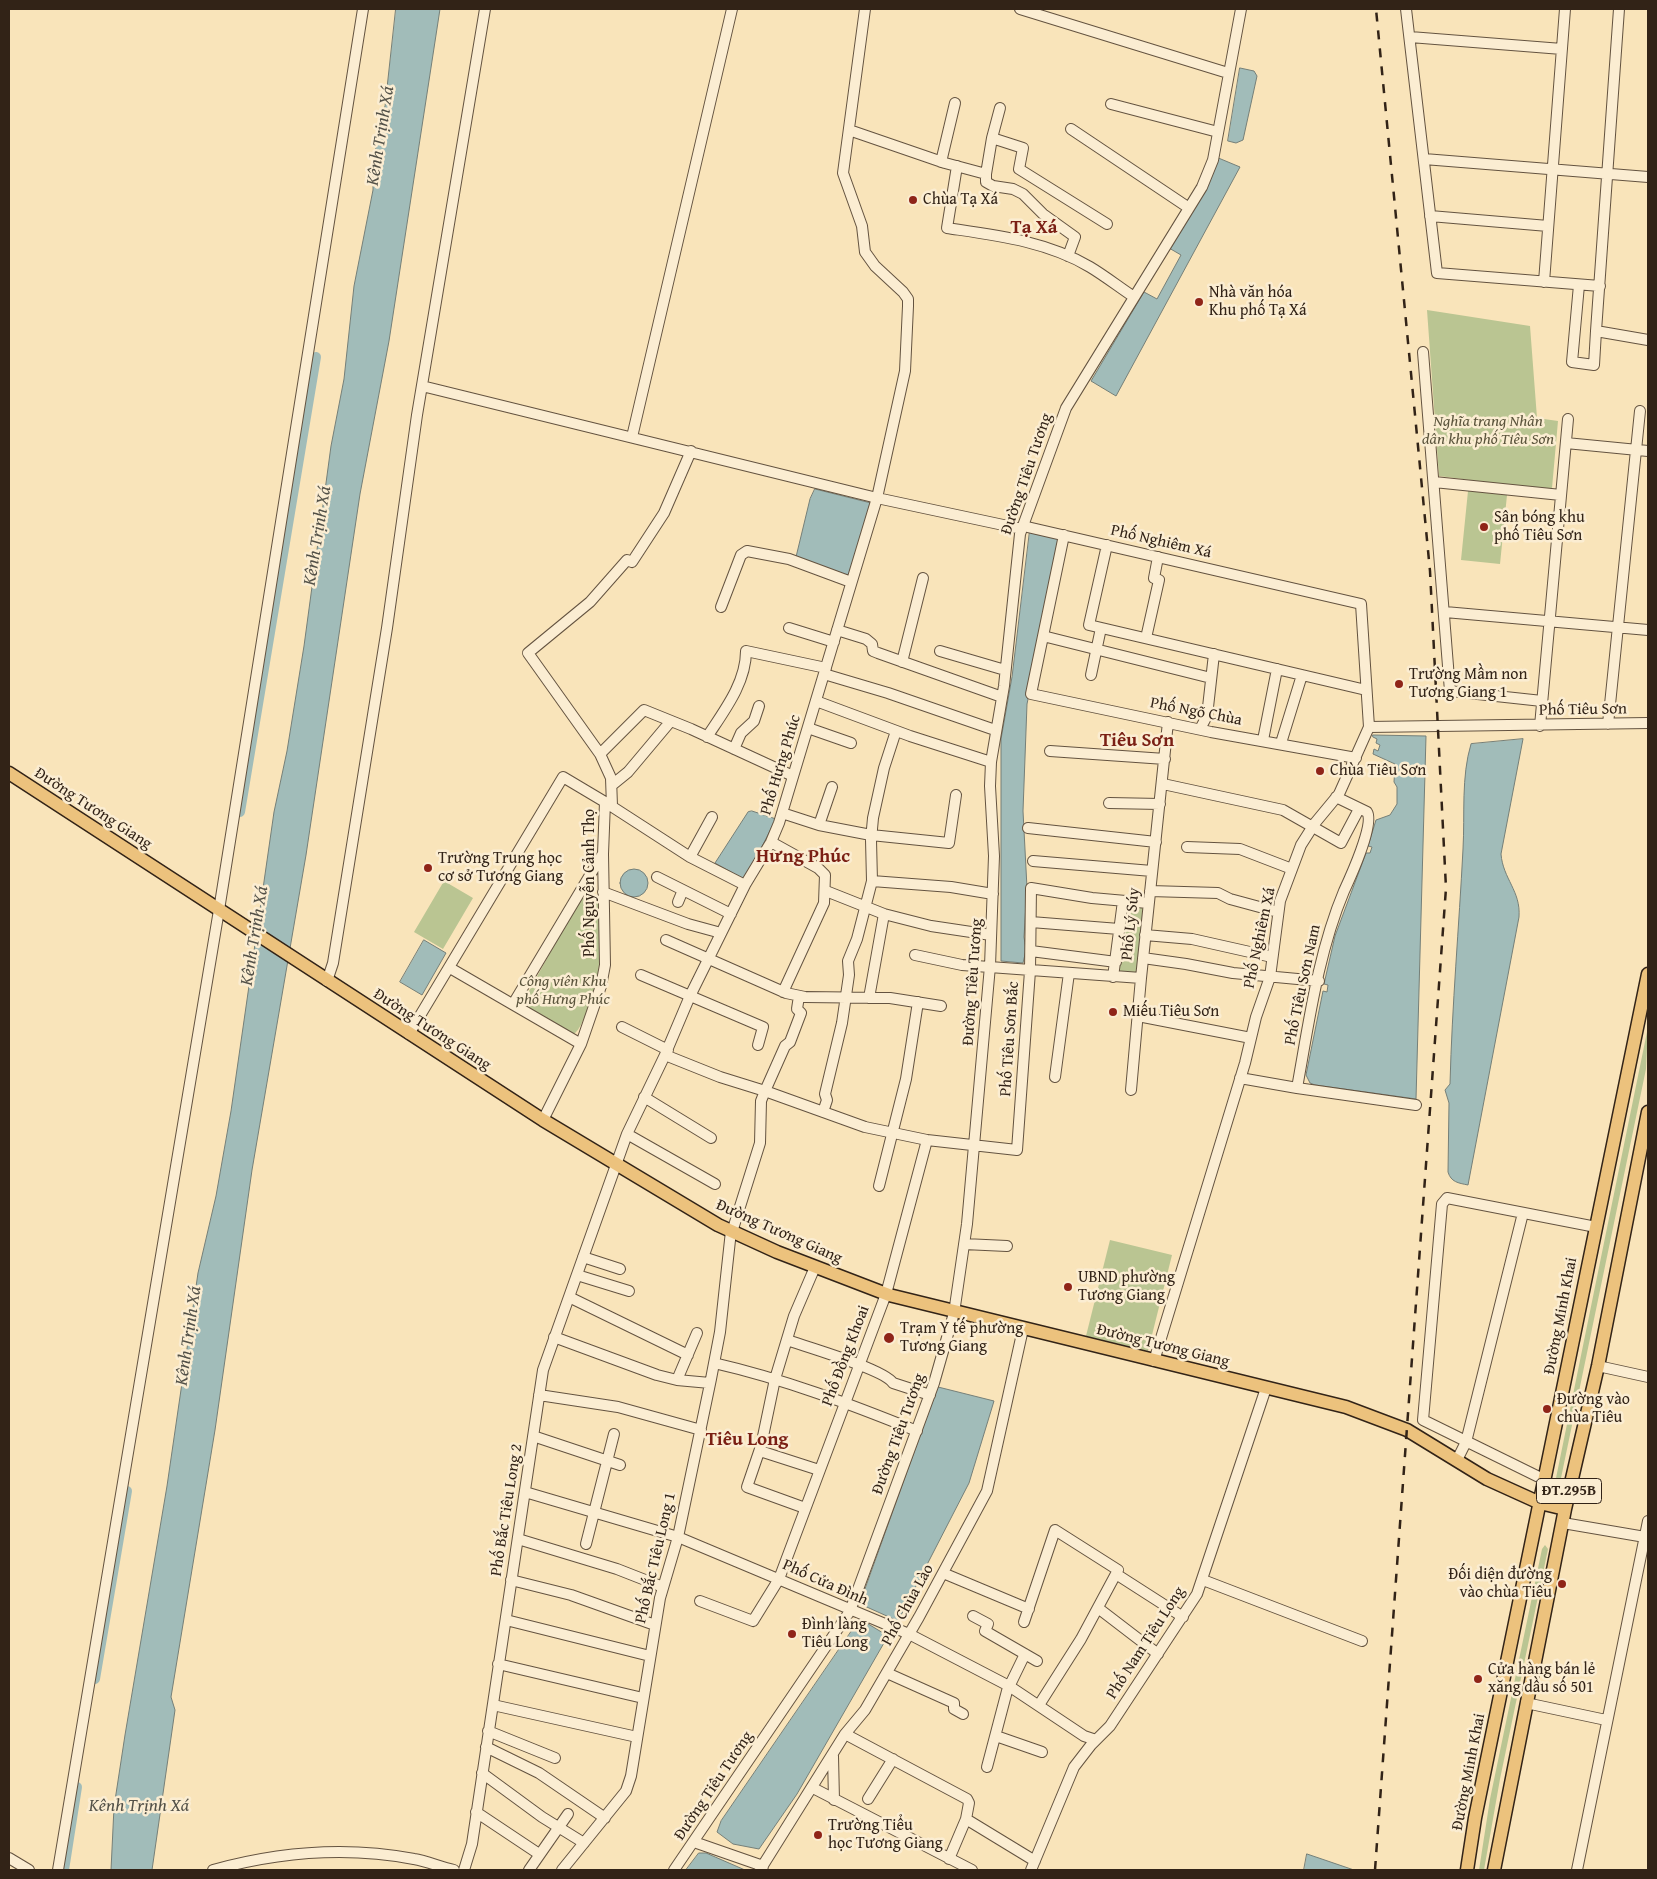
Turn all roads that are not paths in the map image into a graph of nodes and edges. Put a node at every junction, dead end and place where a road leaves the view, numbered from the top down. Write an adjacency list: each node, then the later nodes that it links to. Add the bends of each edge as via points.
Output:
1 (363, 9): 139 (street)
2 (485, 9): 39 (street)
3 (732, 9): 42 (street)
4 (866, 9): 17 (street, Phố Hưng Phúc)
5 (1020, 9): 12 (street)
6 (1241, 9): 12 (street, Đường Tiêu Tương)
7 (1406, 9): 10 (street)
8 (1565, 9): 11 (street)
9 (1619, 9): 25 (street)
10 (1410, 36): 11 (street); 20 (street)
11 (1562, 49): 23 (street)
12 (1228, 73): 18 (street, Đường Tiêu Tương)
13 (955, 103): 21 (street)
14 (1111, 104): 18 (street)
15 (1000, 108): 19 (street)
16 (1072, 129): 27 (street)
17 (849, 130): 21 (street); 49 (street, Phố Hưng Phúc, via 843,173 862,226 864,252 903,292 908,306 905,371)
18 (1218, 132): 27 (street, Đường Tiêu Tương, via 1213,160)
19 (992, 138): 24 (street); 29 (street, via 1023,148 1019,169)
20 (1424, 159): 23 (street); 28 (street)
21 (942, 162): 22 (street)
22 (957, 166): 24 (street); 31 (street, via 946,228 1010,238)
23 (1553, 170): 25 (street); 30 (street)
24 (986, 174): 31 (street, via 986,182 1023,194 1043,214 1071,232 1075,237)
25 (1607, 174): 26 (street); 34 (street)
26 (1648, 177)
27 (1189, 208): 35 (street, Đường Tiêu Tương)
28 (1430, 216): 30 (street); 32 (street, via 1437,273)
29 (1106, 224)
30 (1548, 226): 32 (street)
31 (1068, 256): 35 (street, via 1089,266)
32 (1544, 282): 33 (street)
33 (1579, 285): 34 (street); 36 (street, via 1572,362 1594,365)
34 (1600, 286): 36 (street)
35 (1134, 297): 50 (street, Đường Tiêu Tương, via 1066,408)
36 (1596, 331): 37 (street)
37 (1648, 340)
38 (1423, 352): 47 (street)
39 (422, 386): 42 (street); 164 (street, via 386,638 333,963)
40 (1640, 411): 44 (street)
41 (1568, 419): 43 (street)
42 (632, 437): 45 (street)
43 (1566, 444): 44 (street); 48 (street)
44 (1636, 450): 46 (street); 59 (street)
45 (692, 451): 49 (street); 98 (street, via 664,513 632,562 628,560 590,602 528,652)
46 (1648, 451)
47 (1434, 482): 48 (street); 57 (street)
48 (1561, 495): 58 (street)
49 (877, 498): 50 (street); 55 (street, Phố Hưng Phúc)
50 (1023, 528): 51 (street, Phố Nghiêm Xá); 72 (street, Đường Tiêu Tương, via 1016,561)
51 (1064, 535): 52 (street, Phố Nghiêm Xá); 64 (street)
52 (1106, 545): 53 (street, Phố Nghiêm Xá); 61 (street, via 1089,625)
53 (1158, 557): 65 (street, via 1154,578 1159,580); 77 (street, Phố Nghiêm Xá, via 1361,604)
54 (923, 578): 70 (street)
55 (852, 582): 56 (street, via 789,559 747,551 741,555); 62 (street, Phố Hưng Phúc)
56 (721, 606)
57 (1445, 612): 58 (street); 79 (street, via 1450,691)
58 (1549, 621): 59 (street); 79 (street)
59 (1618, 627): 63 (street); 85 (street)
60 (788, 628): 66 (street)
61 (1101, 628): 65 (street); 67 (street)
62 (837, 630): 66 (street, Phố Hưng Phúc); 70 (street, via 866,639 872,644 873,651)
63 (1648, 630)
64 (1043, 636): 67 (street); 83 (street, Phố Ngõ Chùa, via 1031,694)
65 (1146, 638): 69 (street)
66 (834, 642): 73 (street, Phố Hưng Phúc)
67 (1096, 649): 74 (street); 76 (street)
68 (940, 650): 72 (street)
69 (1214, 654): 71 (street); 76 (street)
70 (902, 662): 78 (street)
71 (1277, 669): 75 (street); 93 (street)
72 (1005, 670): 78 (street, Đường Tiêu Tương)
73 (825, 671): 80 (street, Phố Hưng Phúc); 90 (street); 92 (street, via 746,651 741,678)
74 (1091, 675)
75 (1302, 675): 77 (street); 95 (street)
76 (1210, 678): 89 (street, via 1207,716)
77 (1366, 690): 87 (street, Phố Nghiêm Xá)
78 (1002, 697): 90 (street, Đường Tiêu Tương)
79 (1542, 700): 86 (street)
80 (816, 701): 88 (street, Phố Hưng Phúc); 91 (street)
81 (759, 706): 96 (street, via 754,721 741,733)
82 (670, 722): 92 (street); 98 (street, via 644,710); 105 (street, via 628,772)
83 (1168, 722): 89 (street, Phố Ngõ Chùa); 100 (street, Phố Lý Súy)
84 (1648, 723): 85 (street, Phố Tiêu Sơn)
85 (1608, 724): 86 (street, Phố Tiêu Sơn)
86 (1540, 726): 87 (street, Phố Tiêu Sơn)
87 (1369, 727): 99 (street, Phố Nghiêm Xá)
88 (808, 728): 94 (street); 103 (street, Phố Hưng Phúc)
89 (1200, 729): 93 (street, Phố Ngõ Chùa)
90 (995, 730): 101 (street, Đường Tiêu Tương)
91 (896, 731): 101 (street); 118 (street, via 884,768)
92 (708, 737): 96 (street)
93 (1263, 740): 95 (street, Phố Ngõ Chùa)
94 (851, 743)
95 (1281, 743): 99 (street, Phố Ngõ Chùa)
96 (734, 749): 103 (street)
97 (1050, 750): 100 (street)
98 (600, 754): 105 (street)
99 (1356, 758): 108 (street, Phố Nghiêm Xá)
100 (1165, 759): 104 (street, Phố Lý Súy)
101 (991, 762): 134 (street, Đường Tiêu Tương)
102 (9, 773): 139 (main road, Đường Tương Giang)
103 (793, 776): 113 (street, Phố Hưng Phúc)
104 (1163, 784): 111 (street, Phố Lý Súy); 117 (street, via 1283,810)
105 (612, 785): 110 (street)
106 (832, 787): 115 (street)
107 (956, 795): 118 (street, via 949,844)
108 (1336, 797): 112 (street); 117 (street, Phố Nghiêm Xá)
109 (1109, 803): 111 (street)
110 (609, 804): 122 (street, Phố Nguyễn Cảnh Thọ); 123 (street); 156 (street, Phố Nguyễn Cảnh Thọ, via 563,777)
111 (1160, 804): 120 (street, Phố Lý Súy)
112 (1359, 808): 117 (street, via 1341,843); 165 (street, Phố Tiêu Sơn Nam, via 1368,814 1368,825 1329,928)
113 (782, 813): 115 (street); 119 (street, Phố Hưng Phúc)
114 (712, 817): 123 (street)
115 (819, 825): 118 (street)
116 (1028, 828): 120 (street)
117 (1312, 828): 125 (street, Phố Nghiêm Xá)
118 (871, 834): 128 (street)
119 (771, 842): 129 (street, Phố Hưng Phúc); 131 (street, via 818,868 825,875)
120 (1156, 842): 126 (street, Phố Lý Súy)
121 (1187, 847): 125 (street, via 1240,849)
122 (603, 854): 133 (street, Phố Nguyễn Cảnh Thọ); 172 (street)
123 (690, 856): 129 (street)
124 (1033, 861): 126 (street)
125 (1292, 869): 140 (street, Phố Nghiêm Xá)
126 (1152, 871): 132 (street, Phố Lý Súy)
127 (656, 877): 130 (street)
128 (872, 881): 134 (street); 138 (street)
129 (745, 885): 141 (street, Phố Hưng Phúc)
130 (683, 890): 136 (street); 141 (street)
131 (826, 891): 138 (street); 166 (street, via 824,903)
132 (1150, 891): 137 (street, Phố Lý Súy); 140 (street, via 1218,893)
133 (603, 892): 145 (street); 178 (street, Phố Nguyễn Cảnh Thọ, via 605,965 595,1008)
134 (993, 894): 146 (street, Đường Tiêu Tương)
135 (1123, 901): 137 (street); 143 (street, Phố Tiêu Sơn Bắc, via 1031,888); 144 (street)
136 (678, 902)
137 (1148, 903): 147 (street, Phố Lý Súy)
138 (866, 907): 142 (street); 169 (street, via 848,961)
139 (219, 910): 164 (main road, Đường Tương Giang); 309 (street)
140 (1278, 912): 151 (street, Phố Nghiêm Xá)
141 (731, 914): 145 (street, Phố Hưng Phúc)
142 (884, 914): 146 (street, via 931,926); 170 (street)
143 (1030, 922): 144 (street); 149 (street, Phố Tiêu Sơn Bắc)
144 (1119, 929): 154 (street)
145 (721, 933): 153 (street, Phố Hưng Phúc)
146 (991, 935): 155 (street, Đường Tiêu Tương)
147 (1145, 935): 151 (street, via 1192,940); 152 (street, Phố Lý Súy)
148 (666, 940): 153 (street)
149 (1031, 951): 154 (street); 157 (street, Phố Tiêu Sơn Bắc)
150 (915, 955): 155 (street, Phố Lý Súy, via 954,964)
151 (1272, 957): 162 (street, Phố Nghiêm Xá)
152 (1143, 958): 162 (street); 163 (street, Phố Lý Súy)
153 (708, 960): 166 (street); 167 (street, Phố Hưng Phúc)
154 (1116, 962): 161 (street)
155 (990, 966): 157 (street, Phố Lý Súy); 195 (street, Đường Tiêu Tương)
156 (450, 968): 172 (street); 176 (street, Phố Nguyễn Cảnh Thọ)
157 (1030, 971): 158 (street, Phố Lý Súy); 195 (street, Phố Tiêu Sơn Bắc, via 1017,1150)
158 (1069, 973): 161 (street, Phố Lý Súy); 181 (street)
159 (1648, 974): 200 (main road, Đường Minh Khai / ĐT.295B)
160 (641, 975): 167 (street)
161 (1113, 977): 163 (street, Phố Lý Súy)
162 (1270, 977): 165 (street); 177 (street, Phố Nghiêm Xá)
163 (1141, 978): 174 (street)
164 (327, 981): 176 (main road, Đường Tương Giang)
165 (1319, 981): 183 (street, Phố Tiêu Sơn Nam)
166 (783, 992): 168 (street)
167 (690, 996): 179 (street, via 763,1027); 180 (street, Phố Hưng Phúc)
168 (800, 996): 169 (street); 185 (street, Phố Bắc Tiêu Long 1, via 796,1009 801,1013)
169 (846, 998): 170 (street); 188 (street, via 825,1094 828,1100)
170 (870, 998): 171 (street)
171 (918, 1002): 173 (street); 191 (street)
172 (513, 1004): 178 (street)
173 (941, 1006)
174 (1138, 1016): 177 (street); 184 (street)
175 (622, 1027): 180 (street)
176 (409, 1034): 190 (main road, Đường Tương Giang)
177 (1251, 1038): 182 (street, Phố Nghiêm Xá)
178 (581, 1044): 190 (street, Phố Nguyễn Cảnh Thọ)
179 (758, 1045)
180 (666, 1053): 185 (street, via 720,1077); 186 (street, Phố Hưng Phúc)
181 (1054, 1078)
182 (1240, 1078): 183 (street); 217 (street, Phố Nghiêm Xá)
183 (1297, 1088): 187 (street)
184 (1131, 1090)
185 (765, 1091): 188 (street); 201 (street, Phố Bắc Tiêu Long 1, via 761,1101 760,1143)
186 (644, 1098): 192 (street, Phố Hưng Phúc); 193 (street)
187 (1416, 1105)
188 (823, 1112): 191 (street)
189 (1648, 1112): 220 (main road, ĐT.295B)
190 (543, 1120): 196 (main road, Đường Tương Giang)
191 (894, 1133): 194 (street); 198 (street)
192 (627, 1134): 196 (street, Phố Hưng Phúc); 197 (street)
193 (711, 1138)
194 (927, 1140): 195 (street); 209 (street, Phố Đồng Khoai)
195 (974, 1146): 202 (street, Đường Tiêu Tương)
196 (615, 1162): 201 (main road, Đường Tương Giang); 204 (street, Phố Bắc Tiêu Long 2)
197 (715, 1184)
198 (879, 1186)
199 (1523, 1213): 200 (street); 233 (street); 233 (street, via 1447,1198 1442,1204 1424,1420)
200 (1596, 1228): 239 (main road, Đường Minh Khai / ĐT.295B)
201 (731, 1231): 205 (main road, Đường Tương Giang); 218 (street, Phố Bắc Tiêu Long 1)
202 (964, 1244): 203 (street); 211 (street, Đường Tiêu Tương)
203 (1007, 1246)
204 (583, 1257): 206 (street); 207 (street, Phố Bắc Tiêu Long 2)
205 (815, 1267): 209 (main road, Đường Tương Giang); 215 (street)
206 (620, 1269)
207 (577, 1275): 208 (street); 210 (street, Phố Bắc Tiêu Long 2)
208 (629, 1291)
209 (886, 1294): 211 (main road, Đường Tương Giang); 219 (street, Phố Đồng Khoai)
210 (569, 1297): 214 (street, Phố Bắc Tiêu Long 2); 216 (street)
211 (954, 1313): 212 (main road, Đường Tương Giang); 227 (street, Đường Tiêu Tương)
212 (1024, 1329): 217 (main road, Đường Tương Giang); 251 (street, Phố Chùa Lào, via 987,1491)
213 (697, 1333): 216 (street)
214 (554, 1337): 223 (street); 226 (street, Phố Bắc Tiêu Long 2)
215 (787, 1340): 219 (street); 222 (street)
216 (688, 1355): 223 (street)
217 (1154, 1361): 225 (main road, Đường Tương Giang)
218 (714, 1363): 222 (street); 224 (street, Phố Bắc Tiêu Long 1)
219 (858, 1365): 227 (street, via 889,1377 892,1383); 228 (street, Phố Đồng Khoai)
220 (1598, 1366): 221 (street); 243 (main road, ĐT.295B)
221 (1648, 1377)
222 (776, 1379): 228 (street); 234 (street)
223 (677, 1380): 224 (street)
224 (710, 1383): 229 (street, Phố Bắc Tiêu Long 1)
225 (1266, 1388): 235 (main road, Đường Tương Giang, via 1386,1421); 255 (street, Phố Nam Tiêu Long)
226 (539, 1394): 229 (street, via 618,1407); 232 (street, Phố Bắc Tiêu Long 2)
227 (930, 1395): 230 (street, Đường Tiêu Tương)
228 (845, 1402): 230 (street); 238 (street, Phố Đồng Khoai)
229 (701, 1430): 247 (street, Phố Bắc Tiêu Long 1)
230 (917, 1430): 260 (street, Đường Tiêu Tương)
231 (614, 1434): 236 (street)
232 (533, 1436): 236 (street); 240 (street, Phố Bắc Tiêu Long 2)
233 (1466, 1442): 235 (street); 239 (street)
234 (760, 1451): 238 (street); 242 (street, via 747,1487)
235 (1458, 1460): 241 (main road, Đường Tương Giang, via 1487,1480)
236 (609, 1461): 237 (street); 244 (street, via 597,1496)
237 (620, 1465)
238 (819, 1470): 242 (street, Phố Đồng Khoai)
239 (1544, 1480): 241 (main road, Đường Minh Khai / ĐT.295B)
240 (526, 1492): 244 (street, Phố Cửa Đình); 249 (street, Phố Bắc Tiêu Long 2)
241 (1540, 1503): 243 (main road, Đường Tương Giang); 317 (main road, Đường Minh Khai / ĐT.295B)
242 (805, 1508): 253 (street, Phố Đồng Khoai)
243 (1566, 1508): 246 (main road, ĐT.295B)
244 (596, 1512): 247 (street, Phố Cửa Đình); 250 (street)
245 (1648, 1521): 248 (street)
246 (1563, 1523): 248 (street); 276 (main road, ĐT.295B)
247 (678, 1537): 253 (street, Phố Cửa Đình); 256 (street, Phố Bắc Tiêu Long 1)
248 (1645, 1537): 280 (street)
249 (518, 1539): 254 (street, Phố Bắc Tiêu Long 2); 256 (street, via 617,1569)
250 (586, 1544)
251 (943, 1573): 259 (street); 266 (street, Phố Chùa Lào)
252 (1116, 1574): 258 (street); 259 (street, via 1118,1570 1107,1561 1054,1530); 262 (street)
253 (779, 1579): 257 (street, Phố Đồng Khoai, via 754,1621); 260 (street, Phố Cửa Đình)
254 (511, 1580): 263 (street, Phố Bắc Tiêu Long 2); 265 (street, via 571,1595)
255 (1203, 1580): 262 (street, Phố Nam Tiêu Long); 267 (street)
256 (663, 1587): 265 (street, Phố Bắc Tiêu Long 1)
257 (700, 1601)
258 (1098, 1608): 269 (street); 278 (street)
259 (1029, 1609): 264 (street)
260 (850, 1611): 266 (street, Phố Cửa Đình); 301 (street, Đường Tiêu Tương)
261 (973, 1616): 268 (street, via 988,1624 985,1631)
262 (1183, 1617): 269 (street, Phố Nam Tiêu Long)
263 (506, 1620): 270 (street); 272 (street, Phố Bắc Tiêu Long 2)
264 (1024, 1622)
265 (655, 1625): 270 (street, Phố Bắc Tiêu Long 1)
266 (909, 1634): 273 (street, Phố Chùa Lào); 274 (street, Phố Cửa Đình)
267 (1362, 1641)
268 (1025, 1654): 271 (street); 274 (street)
269 (1158, 1654): 285 (street, Phố Nam Tiêu Long, via 1110,1726)
270 (650, 1656): 275 (street, Phố Bắc Tiêu Long 1)
271 (1037, 1661)
272 (498, 1664): 275 (street); 277 (street, Phố Bắc Tiêu Long 2)
273 (886, 1673): 279 (street, via 954,1703 954,1709); 282 (street, Phố Chùa Lào, via 865,1710)
274 (1009, 1686): 278 (street, Phố Cửa Đình); 283 (street)
275 (643, 1698): 284 (street, Phố Bắc Tiêu Long 1)
276 (1526, 1703): 280 (street); 318 (main road, ĐT.295B)
277 (493, 1705): 281 (street, Phố Bắc Tiêu Long 2); 284 (street)
278 (1039, 1705): 285 (street, Phố Cửa Đình, via 1084,1736)
279 (963, 1714)
280 (1606, 1720): 319 (street)
281 (488, 1730): 286 (street, Phố Bắc Tiêu Long 2); 289 (street)
282 (845, 1734): 288 (street, Phố Chùa Lào); 290 (street)
283 (996, 1736): 287 (street); 291 (street)
284 (637, 1737): 298 (street, Phố Bắc Tiêu Long 1, via 626,1791)
285 (1096, 1740): 306 (street, Phố Nam Tiêu Long, via 1074,1767)
286 (486, 1747): 292 (street, Phố Bắc Tiêu Long 2); 298 (street, via 540,1773)
287 (1042, 1752)
288 (833, 1755): 293 (street, Phố Chùa Lào); 295 (street)
289 (555, 1758)
290 (893, 1759): 294 (street); 299 (street, via 967,1799)
291 (987, 1767)
292 (482, 1773): 296 (street, Phố Bắc Tiêu Long 2); 300 (street)
293 (813, 1788): 295 (street); 307 (street, Phố Chùa Lào)
294 (868, 1799)
295 (834, 1800): 305 (street)
296 (476, 1812): 303 (street); 312 (street, Phố Bắc Tiêu Long 2, via 472,1844)
297 (568, 1814): 300 (street)
298 (605, 1818): 302 (street, Phố Bắc Tiêu Long 1)
299 (966, 1819): 305 (street); 306 (street)
300 (557, 1828): 302 (street); 303 (street)
301 (694, 1842): 307 (street); 315 (street, Đường Tiêu Tương)
302 (584, 1843): 314 (street, Phố Bắc Tiêu Long 1)
303 (539, 1854): 313 (street)
304 (9, 1858): 308 (street)
305 (949, 1858): 316 (street)
306 (1033, 1866)
307 (762, 1869)
308 (29, 1870)
309 (58, 1870)
310 (212, 1870): 311 (street, via 256,1858 314,1852 414,1859)
311 (454, 1870)
312 (464, 1870)
313 (529, 1870)
314 (562, 1870)
315 (674, 1870)
316 (972, 1870)
317 (1467, 1870)
318 (1494, 1870)
319 (1576, 1870)

